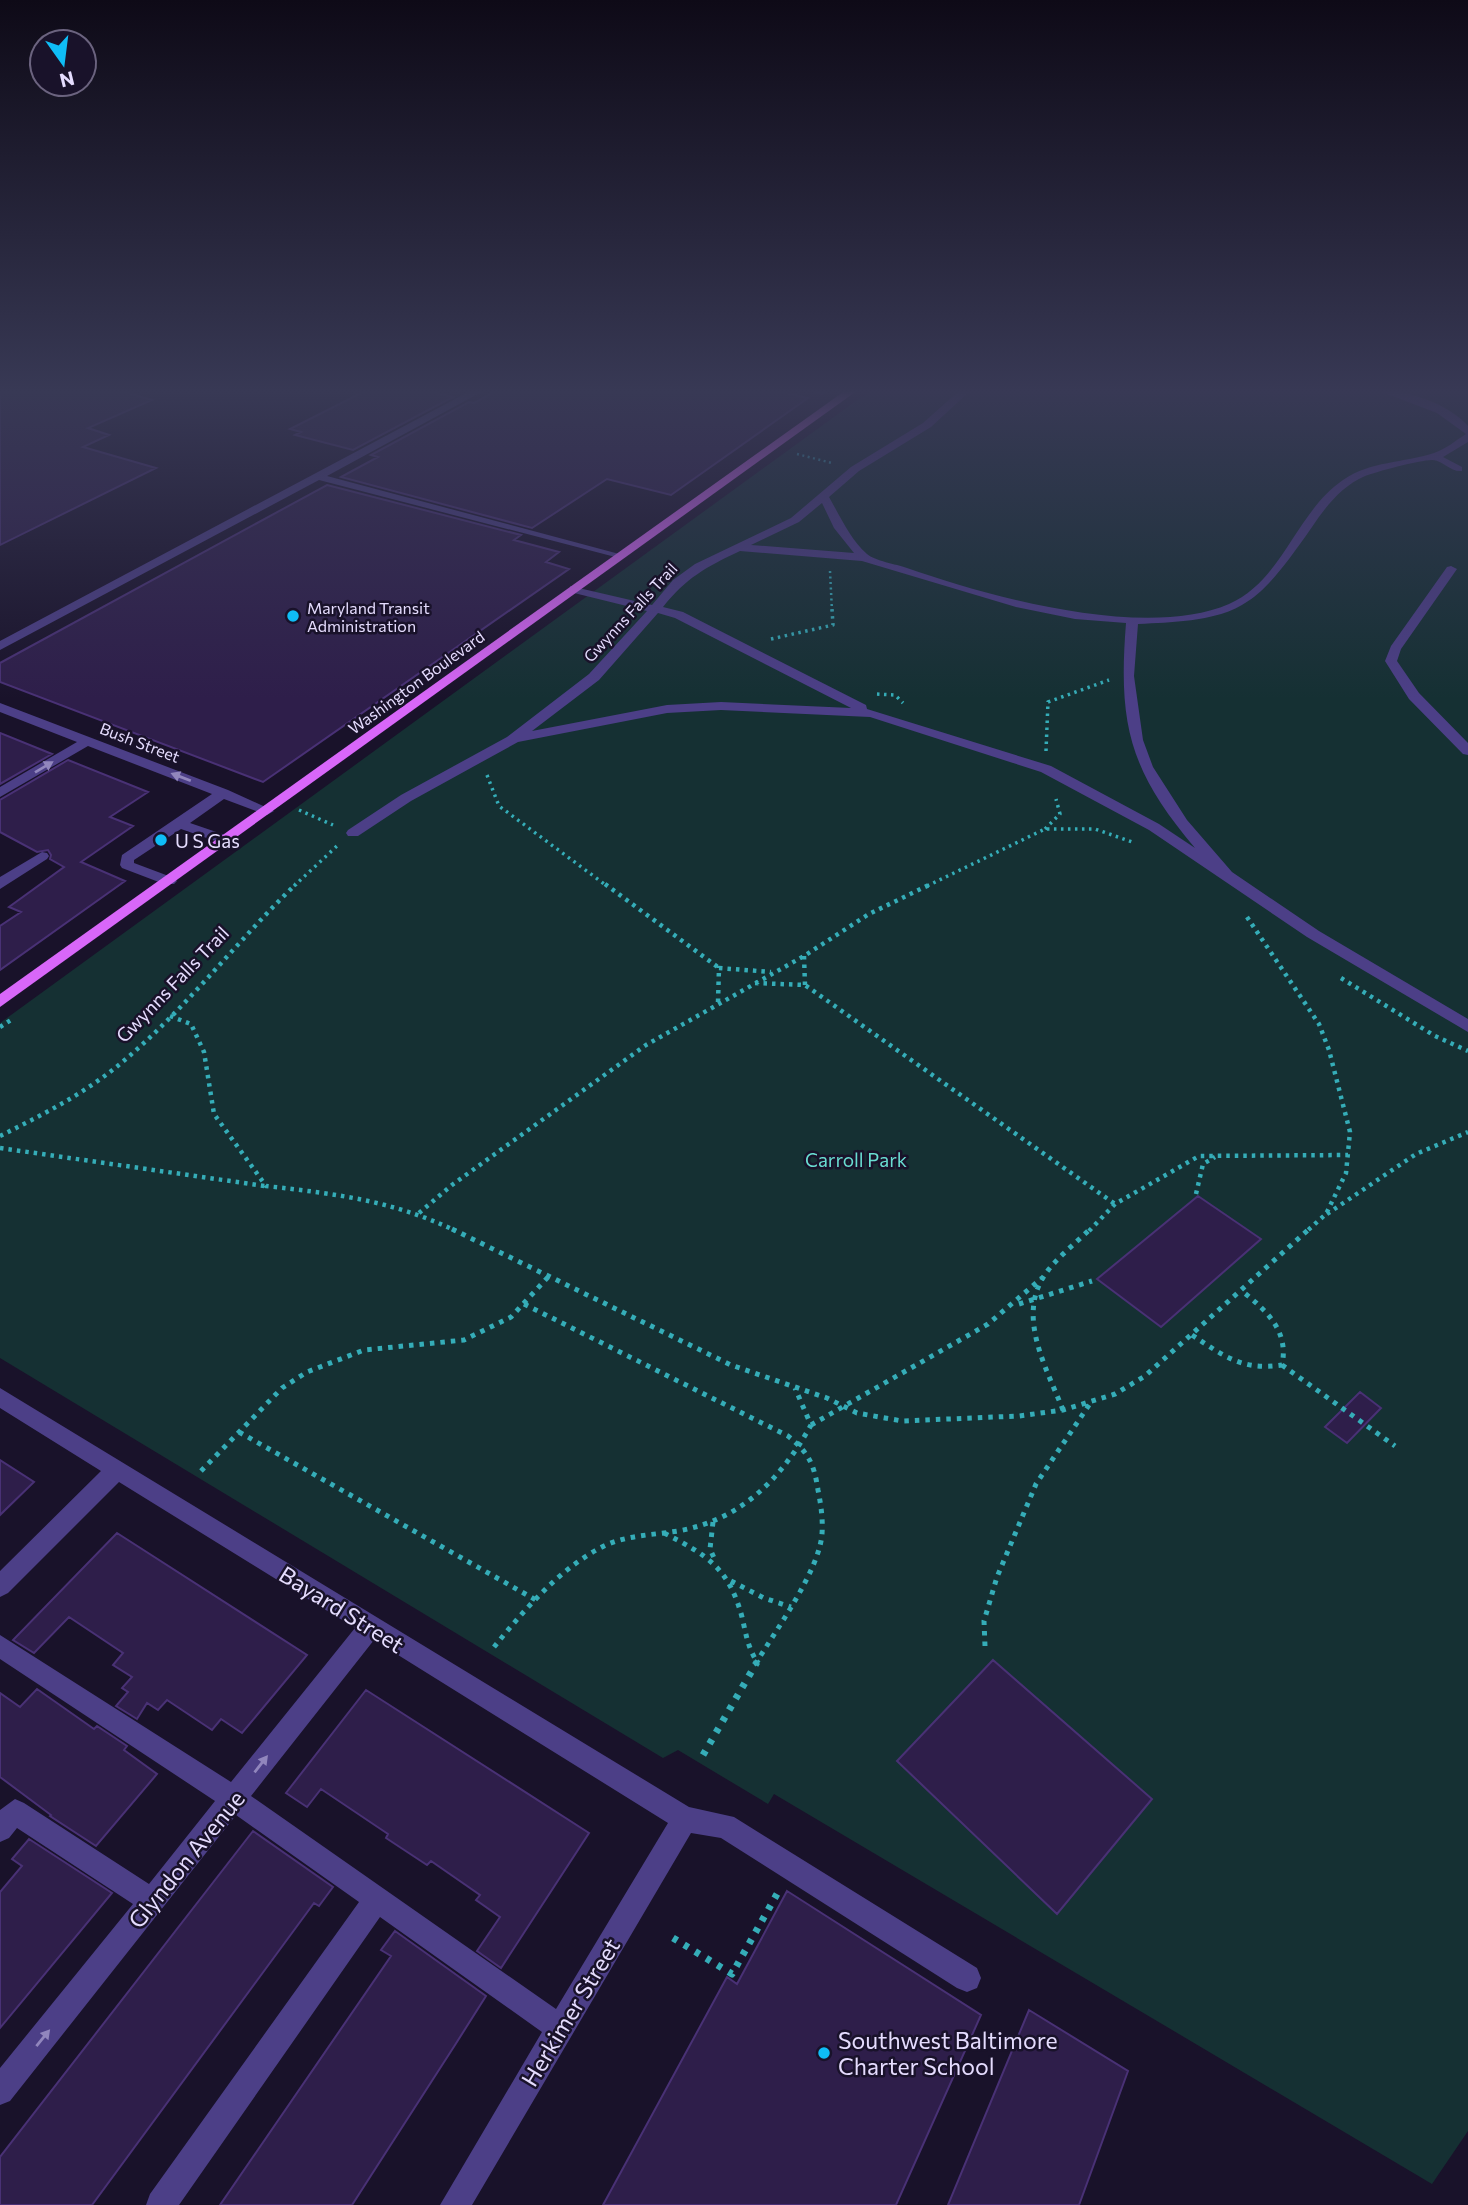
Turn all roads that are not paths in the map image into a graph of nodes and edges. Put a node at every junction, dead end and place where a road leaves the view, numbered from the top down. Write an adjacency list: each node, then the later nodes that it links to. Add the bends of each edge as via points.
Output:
1 (289, 493): 14 (street)
2 (379, 493): 8 (street)
3 (709, 493): 8 (main road, Washington Boulevard)
4 (829, 493): 6 (street, Gwynns Falls Trail)
5 (1336, 493): 13 (street, via 1276,570 1238,604 1186,617)
6 (824, 497): 7 (street, Gwynns Falls Trail, via 795,520); 9 (street, via 840,528)
7 (736, 547): 9 (street); 12 (street, Gwynns Falls Trail, via 677,582)
8 (619, 557): 11 (main road, Washington Boulevard)
9 (864, 558): 13 (street, via 1009,603 1069,616)
10 (1451, 569): 19 (street, via 1391,661 1414,696)
11 (574, 589): 12 (street); 22 (main road, Washington Boulevard)
12 (655, 608): 16 (street, via 679,614); 17 (street, Gwynns Falls Trail, via 594,677)
13 (1132, 621): 27 (street, via 1128,676 1136,740 1146,767 1181,822)
14 (0, 646)
15 (3, 711): 18 (street, Bush Street)
16 (871, 713): 17 (street, via 722,706 667,709); 27 (street, via 1046,769 1154,827)
17 (512, 740): 24 (street, Gwynns Falls Trail)
18 (87, 741): 20 (street, one-way to 18); 21 (street, Bush Street, one-way to 18)
19 (1468, 751)
20 (0, 793)
21 (223, 793): 22 (street, Bush Street); 23 (street)
22 (267, 811): 25 (main road, Washington Boulevard)
23 (179, 824): 25 (street); 28 (street, via 127,858 127,865)
24 (352, 833)
25 (226, 841): 28 (main road, Washington Boulevard)
26 (42, 856): 29 (street)
27 (1227, 875): 31 (street, via 1313,934)
28 (169, 881): 30 (main road, Washington Boulevard)
29 (0, 884)
30 (0, 1002)
31 (1468, 1026)
32 (0, 1397): 33 (street, Bayard Street)
33 (116, 1470): 34 (street); 35 (street, Bayard Street)
34 (0, 1586)
35 (371, 1626): 37 (street, Glyndon Avenue, one-way to 35); 38 (street, Bayard Street)
36 (0, 1646): 37 (street)
37 (234, 1799): 40 (street); 41 (street, Glyndon Avenue)
38 (685, 1819): 42 (street, via 725,1826); 43 (street, Herkimer Street)
39 (0, 1829): 41 (street, via 15,1812)
40 (377, 1899): 43 (street); 45 (street)
41 (152, 1901): 44 (street, Glyndon Avenue, one-way to 41)
42 (967, 1978)
43 (560, 2028): 46 (street, Herkimer Street)
44 (0, 2091)
45 (162, 2205)
46 (455, 2205)

